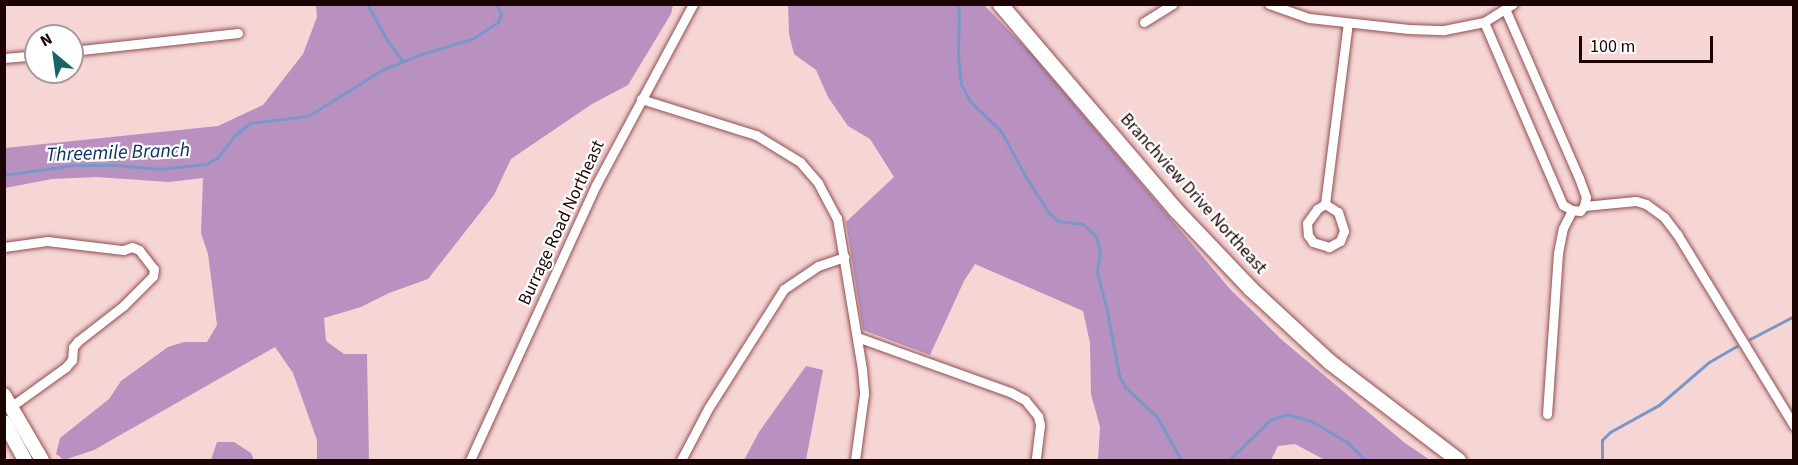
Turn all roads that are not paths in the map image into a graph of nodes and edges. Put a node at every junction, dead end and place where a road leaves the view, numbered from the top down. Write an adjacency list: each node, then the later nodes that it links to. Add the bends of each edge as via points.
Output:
1 (693, 4): 13 (street, Burrage Road Northeast)
2 (1000, 4): 30 (main road, Branchview Drive Northeast, via 1175,209 1250,288 1338,369)
3 (1173, 4): 6 (street)
4 (1269, 4): 8 (street, via 1298,17)
5 (1509, 8): 7 (street); 15 (street, via 1579,178 1586,197)
6 (1144, 22)
7 (1484, 22): 8 (street, via 1444,30); 16 (street, via 1563,205)
8 (1348, 23): 14 (street)
9 (238, 33): 10 (street)
10 (84, 50)
11 (24, 56): 12 (street)
12 (4, 58)
13 (641, 99): 18 (street, via 756,135 800,162 832,207); 26 (street, Burrage Road Northeast, via 596,185)
14 (1325, 204): 14 (street, via 1307,223 1308,235 1320,246 1329,247 1340,241 1344,231 1338,212)
15 (1584, 206): 16 (street, via 1580,211); 23 (street, via 1636,201 1664,217)
16 (1572, 210): 21 (street, via 1558,253)
17 (4, 247): 20 (street, via 47,242 123,250 132,247 154,269 153,276 123,306 78,341 66,367)
18 (844, 257): 19 (street); 27 (street, via 818,266 784,289 709,407)
19 (857, 337): 28 (street, via 864,394); 29 (street, via 1025,400 1040,425)
20 (8, 401): 25 (main road)
21 (1547, 414)
22 (4, 422): 24 (main road)
23 (1794, 426)
24 (26, 460)
25 (42, 460)
26 (470, 460)
27 (681, 460)
28 (855, 460)
29 (1035, 460)
30 (1458, 460)

